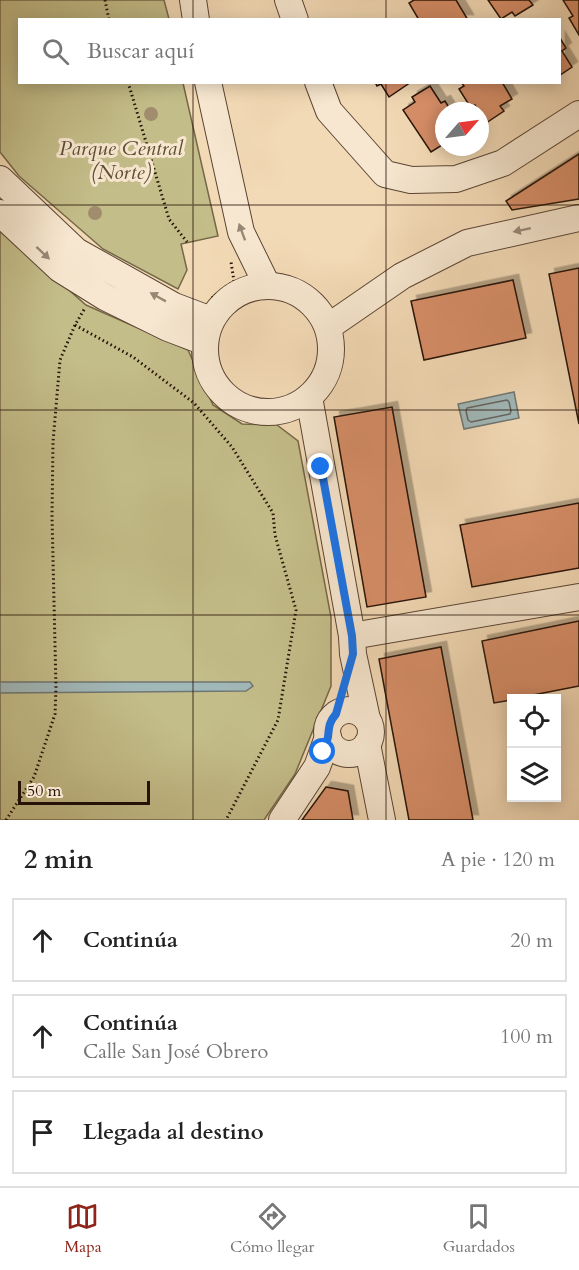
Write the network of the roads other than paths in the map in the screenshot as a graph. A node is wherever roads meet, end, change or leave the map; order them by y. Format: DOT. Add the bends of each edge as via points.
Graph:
graph roads {
  1 [pos="193,0"];
  2 [pos="288,0"];
  3 [pos="196,18"];
  4 [pos="294,18"];
  5 [pos="208,84"];
  6 [pos="319,84"];
  7 [pos="579,114"];
  8 [pos="0,179"];
  9 [pos="0,213"];
  10 [pos="579,218"];
  11 [pos="267,285"];
  12 [pos="209,320"];
  13 [pos="328,327"];
  14 [pos="309,397"];
  15 [pos="579,597"];
  16 [pos="352,645"];
  17 [pos="332,725"];
  18 [pos="367,732"];
  19 [pos="282,820"];
  20 [pos="382,820"];
  1 -- 3 [label="street"];
  2 -- 4 [label="street"];
  11 -- 5 [label="street, one-way" via="241,232"];
  6 -- 7 [label="street" via="329,111 385,174 411,180 456,179 503,162"];
  12 -- 8 [label="street, one-way" via="174,306 76,251"];
  9 -- 12 [label="street, one-way" via="60,269 105,297 168,328"];
  10 -- 13 [label="street, one-way" via="467,243 402,276"];
  11 -- 12 [label="street" via="237,292"];
  11 -- 13 [label="street" via="301,293 317,308"];
  12 -- 14 [label="street" via="204,349 209,371 233,402 254,411 277,412"];
  13 -- 14 [label="street" via="332,355 327,373"];
  14 -- 16 [label="street"];
  15 -- 16 [label="street"];
  16 -- 17 [label="street"];
  16 -- 18 [label="street"];
  17 -- 18 [label="street" via="344,710 353,710 361,713"];
  17 -- 18 [label="street" via="332,746 350,754 360,751"];
  17 -- 19 [label="street" via="317,767"];
  18 -- 20 [label="street"];
}
